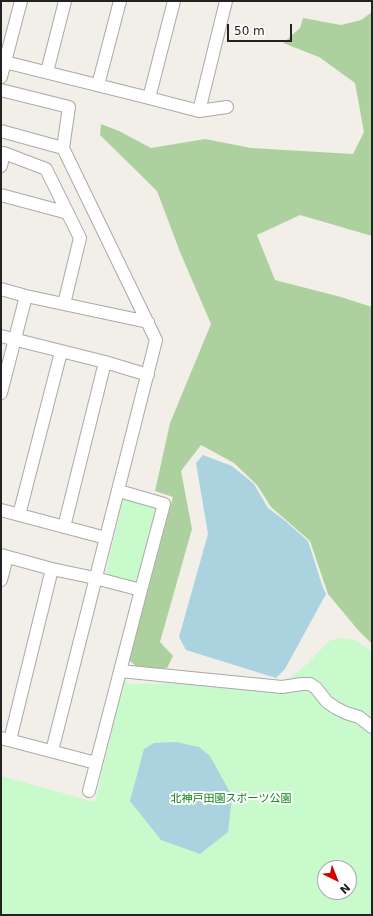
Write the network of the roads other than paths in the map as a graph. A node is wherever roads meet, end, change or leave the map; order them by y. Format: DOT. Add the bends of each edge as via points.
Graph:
graph roads {
  1 [pos="21,1"];
  2 [pos="66,1"];
  3 [pos="120,1"];
  4 [pos="174,1"];
  5 [pos="226,1"];
  6 [pos="3,62"];
  7 [pos="47,72"];
  8 [pos="1,77"];
  9 [pos="98,85"];
  10 [pos="1,90"];
  11 [pos="149,98"];
  12 [pos="227,108"];
  13 [pos="199,111"];
  14 [pos="1,131"];
  15 [pos="63,148"];
  16 [pos="1,166"];
  17 [pos="1,196"];
  18 [pos="68,213"];
  19 [pos="1,289"];
  20 [pos="26,296"];
  21 [pos="64,304"];
  22 [pos="148,322"];
  23 [pos="1,336"];
  24 [pos="14,340"];
  25 [pos="61,352"];
  26 [pos="105,362"];
  27 [pos="148,375"];
  28 [pos="1,393"];
  29 [pos="119,491"];
  30 [pos="1,510"];
  31 [pos="19,515"];
  32 [pos="64,527"];
  33 [pos="106,538"];
  34 [pos="4,556"];
  35 [pos="52,570"];
  36 [pos="96,578"];
  37 [pos="1,580"];
  38 [pos="141,590"];
  39 [pos="120,671"];
  40 [pos="372,727"];
  41 [pos="5,739"];
  42 [pos="52,751"];
  43 [pos="96,763"];
  44 [pos="89,791"];
  1 -- 6 [label="street"];
  2 -- 7 [label="street"];
  3 -- 9 [label="street"];
  4 -- 11 [label="street"];
  5 -- 13 [label="street"];
  6 -- 7 [label="street"];
  6 -- 8 [label="street"];
  7 -- 9 [label="street"];
  9 -- 11 [label="street"];
  10 -- 15 [label="street" via="69,107"];
  11 -- 13 [label="street"];
  12 -- 13 [label="street"];
  14 -- 15 [label="street"];
  15 -- 22 [label="street"];
  16 -- 18 [label="street" via="4,153 46,169"];
  17 -- 18 [label="street"];
  18 -- 21 [label="street" via="80,238"];
  19 -- 20 [label="street"];
  20 -- 21 [label="street"];
  20 -- 24 [label="street"];
  21 -- 22 [label="street"];
  22 -- 27 [label="street" via="156,340"];
  23 -- 24 [label="street"];
  24 -- 25 [label="street"];
  24 -- 28 [label="street"];
  25 -- 26 [label="street"];
  25 -- 31 [label="street"];
  26 -- 27 [label="street"];
  26 -- 32 [label="street"];
  27 -- 29 [label="street"];
  29 -- 33 [label="street"];
  29 -- 38 [label="street" via="164,504"];
  30 -- 31 [label="street"];
  31 -- 32 [label="street"];
  32 -- 33 [label="street"];
  33 -- 36 [label="street"];
  34 -- 35 [label="street"];
  34 -- 37 [label="street"];
  35 -- 36 [label="street"];
  35 -- 41 [label="street"];
  36 -- 38 [label="street"];
  36 -- 42 [label="street"];
  38 -- 39 [label="street"];
  39 -- 40 [label="street" via="282,687 310,684 336,708 359,717"];
  39 -- 43 [label="street"];
  41 -- 42 [label="street"];
  42 -- 43 [label="street"];
  43 -- 44 [label="street"];
}
